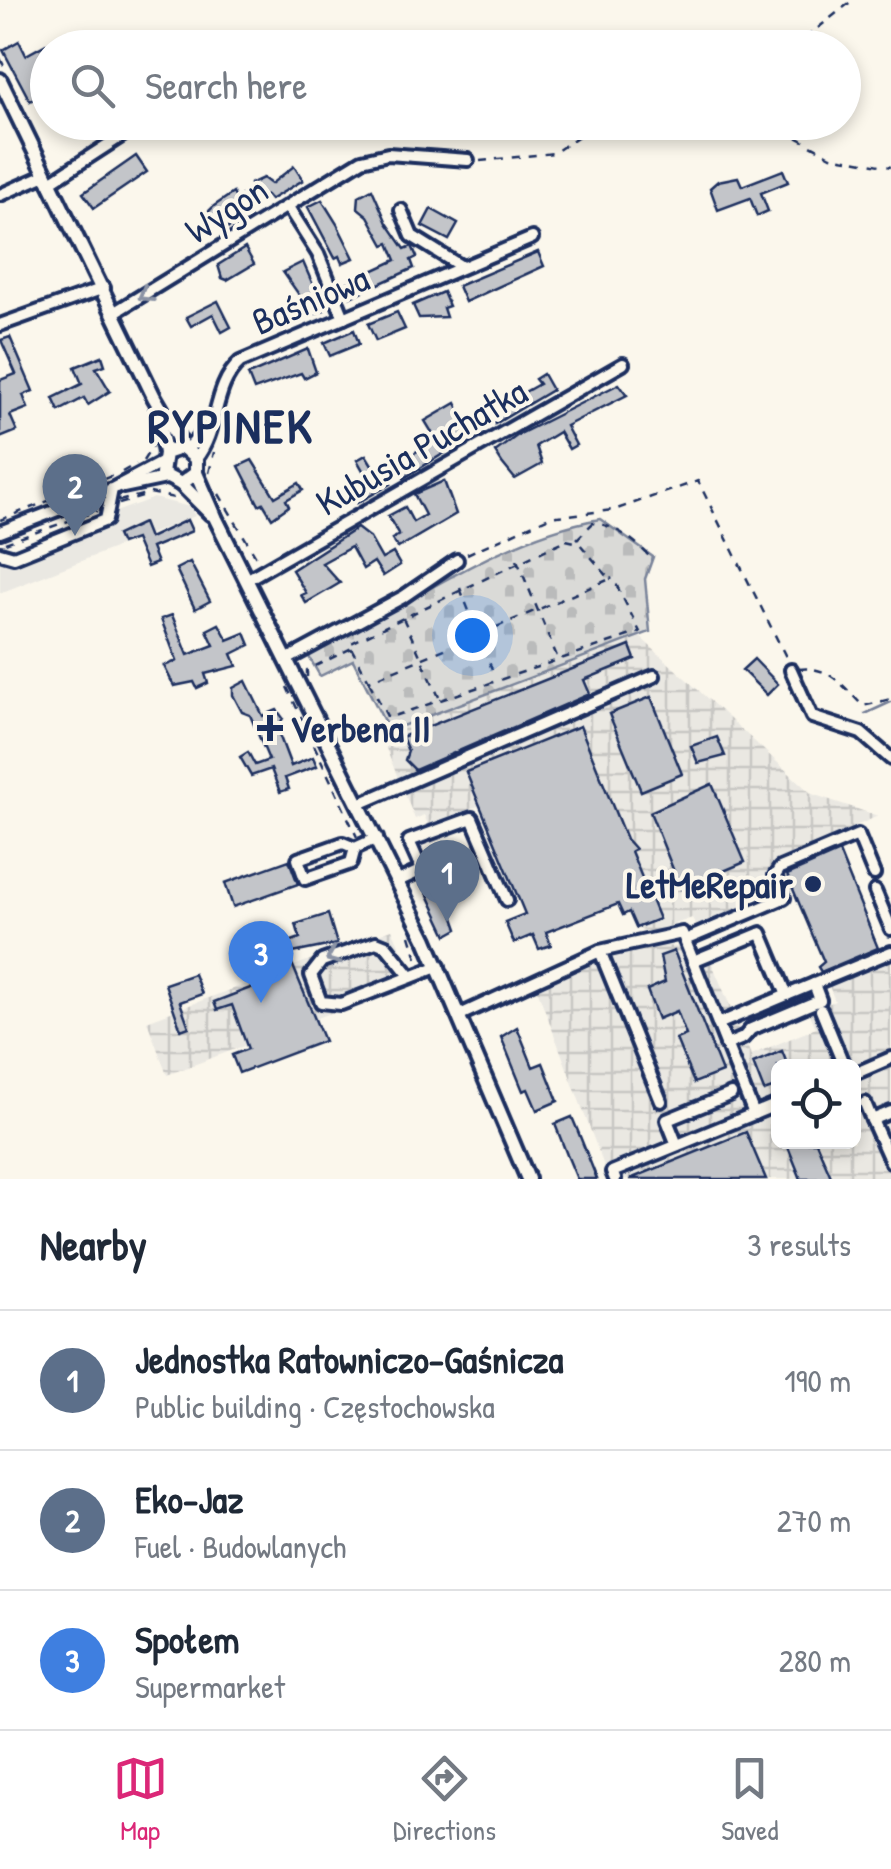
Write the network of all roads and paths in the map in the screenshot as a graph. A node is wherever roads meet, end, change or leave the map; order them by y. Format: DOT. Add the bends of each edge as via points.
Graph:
graph roads {
  1 [pos="853,0"];
  2 [pos="816,30"];
  3 [pos="0,58"];
  4 [pos="4,77"];
  5 [pos="30,139"];
  6 [pos="31,140"];
  7 [pos="113,140"];
  8 [pos="573,140"];
  9 [pos="802,140"];
  10 [pos="468,160"];
  11 [pos="891,166"];
  12 [pos="47,179"];
  13 [pos="0,195"];
  14 [pos="288,207"];
  15 [pos="401,210"];
  16 [pos="532,238"];
  17 [pos="462,268"];
  18 [pos="104,288"];
  19 [pos="115,312"];
  20 [pos="344,318"];
  21 [pos="0,325"];
  22 [pos="623,364"];
  23 [pos="154,397"];
  24 [pos="215,419"];
  25 [pos="207,445"];
  26 [pos="191,457"];
  27 [pos="163,458"];
  28 [pos="138,463"];
  29 [pos="166,478"];
  30 [pos="181,484"];
  31 [pos="112,489"];
  32 [pos="150,494"];
  33 [pos="108,508"];
  34 [pos="216,519"];
  35 [pos="0,520"];
  36 [pos="0,532"];
  37 [pos="576,540"];
  38 [pos="0,545"];
  39 [pos="0,553"];
  40 [pos="457,560"];
  41 [pos="518,560"];
  42 [pos="653,561"];
  43 [pos="264,570"];
  44 [pos="248,579"];
  45 [pos="610,579"];
  46 [pos="460,588"];
  47 [pos="538,609"];
  48 [pos="403,617"];
  49 [pos="478,634"];
  50 [pos="352,648"];
  51 [pos="422,658"];
  52 [pos="288,659"];
  53 [pos="559,660"];
  54 [pos="792,670"];
  55 [pos="654,676"];
  56 [pos="496,678"];
  57 [pos="298,681"];
  58 [pos="368,681"];
  59 [pos="439,698"];
  60 [pos="891,698"];
  61 [pos="891,759"];
  62 [pos="360,804"];
  63 [pos="377,838"];
  64 [pos="358,847"];
  65 [pos="874,874"];
  66 [pos="398,882"];
  67 [pos="876,891"];
  68 [pos="507,900"];
  69 [pos="406,924"];
  70 [pos="891,928"];
  71 [pos="684,940"];
  72 [pos="600,951"];
  73 [pos="891,952"];
  74 [pos="692,962"];
  75 [pos="439,966"];
  76 [pos="399,967"];
  77 [pos="416,975"];
  78 [pos="814,984"];
  79 [pos="386,987"];
  80 [pos="787,995"];
  81 [pos="821,1010"];
  82 [pos="460,1015"];
  83 [pos="718,1024"];
  84 [pos="726,1045"];
  85 [pos="891,1058"];
  86 [pos="841,1059"];
  87 [pos="861,1071"];
  88 [pos="731,1094"];
  89 [pos="661,1101"];
  90 [pos="865,1103"];
  91 [pos="771,1107"];
  92 [pos="891,1112"];
  93 [pos="754,1114"];
  94 [pos="872,1120"];
  95 [pos="677,1145"];
  96 [pos="891,1162"];
  97 [pos="528,1179"];
  98 [pos="615,1179"];
  1 -- 2 [label="path"];
  3 -- 4 [label="path"];
  4 -- 5 [label="main road"];
  6 -- 12 [label="main road"];
  7 -- 12 [label="street"];
  8 -- 10 [label="path" via="554,153"];
  9 -- 11 [label="path" via="832,156"];
  10 -- 14 [label="street, Wygon" via="371,156"];
  12 -- 13 [label="street"];
  12 -- 18 [label="main road"];
  14 -- 19 [label="street, Wygon, one-way"];
  14 -- 20 [label="street" via="318,254"];
  15 -- 17 [label="street" via="412,236"];
  16 -- 17 [label="street, Baśniowa"];
  17 -- 20 [label="street, Baśniowa"];
  18 -- 19 [label="main road"];
  18 -- 21 [label="street"];
  19 -- 23 [label="main road"];
  20 -- 24 [label="street, Baśniowa" via="240,362 224,386"];
  22 -- 43 [label="street, Kubusia Puchatka"];
  23 -- 26 [label="main road"];
  23 -- 27 [label="main road"];
  24 -- 25 [label="street, Baśniowa"];
  24 -- 26 [label="street, Baśniowa"];
  25 -- 26 [label="street, Baśniowa"];
  25 -- 43 [label="path" via="214,452 212,482"];
  26 -- 27 [label="main road"];
  26 -- 30 [label="main road"];
  26 -- 34 [label="main road"];
  27 -- 29 [label="main road"];
  27 -- 31 [label="street"];
  28 -- 35 [label="path"];
  29 -- 30 [label="main road"];
  29 -- 31 [label="street"];
  30 -- 34 [label="main road"];
  31 -- 33 [label="street"];
  31 -- 36 [label="street"];
  32 -- 33 [label="path"];
  33 -- 38 [label="path"];
  33 -- 39 [label="street" via="106,520 14,556"];
  34 -- 44 [label="main road"];
  37 -- 41 [label="path"];
  37 -- 42 [label="path" via="592,523 602,524"];
  37 -- 45 [label="path"];
  40 -- 52 [label="street" via="403,598"];
  40 -- 54 [label="path" via="549,517 614,510 698,481"];
  41 -- 46 [label="path"];
  41 -- 47 [label="path"];
  43 -- 44 [label="street, Kubusia Puchatka"];
  44 -- 52 [label="main road"];
  45 -- 47 [label="path"];
  45 -- 53 [label="path" via="640,632"];
  46 -- 48 [label="path"];
  46 -- 49 [label="path"];
  47 -- 49 [label="path"];
  47 -- 53 [label="path"];
  48 -- 50 [label="path"];
  48 -- 51 [label="path"];
  49 -- 51 [label="path"];
  49 -- 56 [label="path"];
  50 -- 57 [label="path"];
  50 -- 58 [label="path"];
  51 -- 58 [label="path"];
  51 -- 59 [label="path"];
  52 -- 57 [label="main road"];
  53 -- 56 [label="path"];
  54 -- 60 [label="path" via="824,672 863,706"];
  54 -- 61 [label="street" via="812,717 861,733"];
  55 -- 62 [label="street"];
  56 -- 59 [label="path"];
  57 -- 62 [label="main road"];
  57 -- 64 [label="path" via="285,688 287,695"];
  58 -- 59 [label="path" via="388,718"];
  62 -- 63 [label="main road"];
  63 -- 64 [label="street"];
  63 -- 66 [label="main road"];
  64 -- 64 [label="street" via="352,863 305,879 298,858 344,843"];
  65 -- 71 [label="street" via="858,835 780,868 775,876 784,898"];
  66 -- 68 [label="street" via="422,870 410,841 472,818"];
  66 -- 75 [label="main road"];
  67 -- 70 [label="street"];
  69 -- 77 [label="path"];
  71 -- 72 [label="street" via="682,933"];
  71 -- 74 [label="street"];
  72 -- 82 [label="street"];
  72 -- 89 [label="street"];
  73 -- 78 [label="street"];
  74 -- 80 [label="street" via="761,932"];
  74 -- 83 [label="street"];
  75 -- 77 [label="street"];
  75 -- 82 [label="main road"];
  76 -- 77 [label="street"];
  76 -- 79 [label="street"];
  76 -- 79 [label="street, one-way" via="376,942 322,961 311,975 329,1006"];
  77 -- 79 [label="street"];
  78 -- 80 [label="street"];
  78 -- 84 [label="street" via="820,1000"];
  80 -- 83 [label="street"];
  81 -- 86 [label="street"];
  82 -- 97 [label="main road"];
  83 -- 84 [label="street"];
  84 -- 93 [label="street"];
  85 -- 87 [label="street"];
  88 -- 95 [label="street" via="667,1120"];
  90 -- 94 [label="street"];
  91 -- 93 [label="street"];
  92 -- 94 [label="street"];
  93 -- 95 [label="street"];
  94 -- 96 [label="street"];
  95 -- 98 [label="street" via="612,1172"];
}
